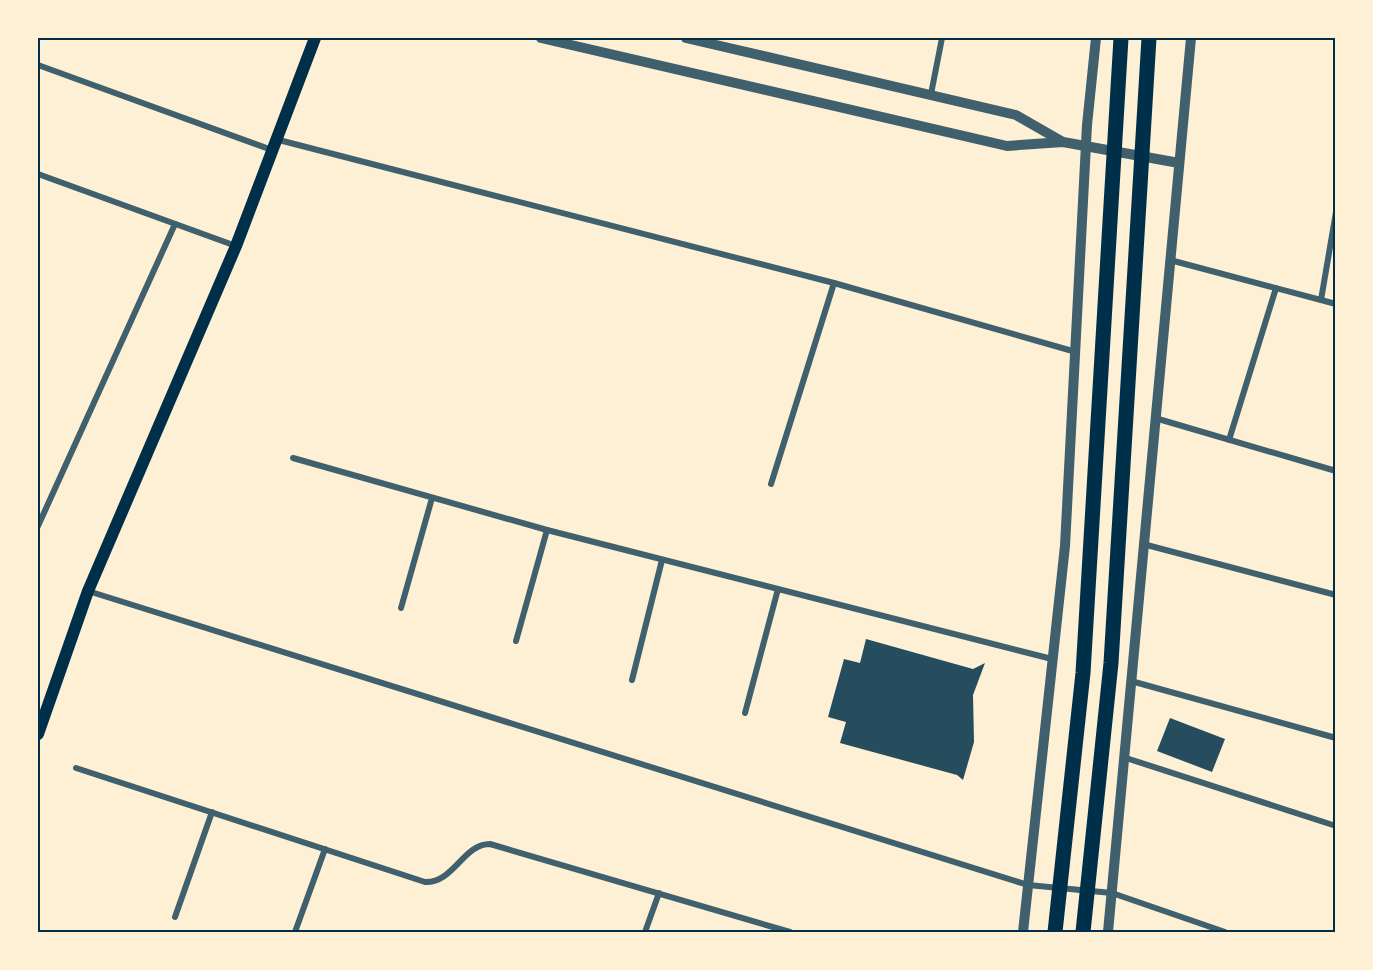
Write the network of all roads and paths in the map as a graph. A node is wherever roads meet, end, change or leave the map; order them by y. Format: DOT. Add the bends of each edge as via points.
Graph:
graph roads {
  1 [pos="315,38"];
  2 [pos="541,38"];
  3 [pos="686,38"];
  4 [pos="942,38"];
  5 [pos="1096,38"];
  6 [pos="1120,38"];
  7 [pos="1149,38"];
  8 [pos="1191,38"];
  9 [pos="38,65"];
  10 [pos="931,94"];
  11 [pos="1063,142"];
  12 [pos="273,144"];
  13 [pos="1086,147"];
  14 [pos="1179,163"];
  15 [pos="38,174"];
  16 [pos="1335,212"];
  17 [pos="175,224"];
  18 [pos="236,246"];
  19 [pos="1170,260"];
  20 [pos="834,282"];
  21 [pos="1276,288"];
  22 [pos="1321,300"];
  23 [pos="1335,304"];
  24 [pos="1077,352"];
  25 [pos="1155,418"];
  26 [pos="1229,440"];
  27 [pos="293,458"];
  28 [pos="1335,471"];
  29 [pos="771,484"];
  30 [pos="432,498"];
  31 [pos="40,514"];
  32 [pos="38,526"];
  33 [pos="547,530"];
  34 [pos="1143,544"];
  35 [pos="663,560"];
  36 [pos="778,589"];
  37 [pos="88,591"];
  38 [pos="1335,595"];
  39 [pos="401,608"];
  40 [pos="516,641"];
  41 [pos="1052,659"];
  42 [pos="632,680"];
  43 [pos="1130,680"];
  44 [pos="745,713"];
  45 [pos="38,734"];
  46 [pos="1335,738"];
  47 [pos="1123,757"];
  48 [pos="76,768"];
  49 [pos="212,812"];
  50 [pos="1335,826"];
  51 [pos="325,849"];
  52 [pos="1028,885"];
  53 [pos="659,893"];
  54 [pos="1112,893"];
  55 [pos="175,917"];
  56 [pos="775,930"];
  57 [pos="295,933"];
  58 [pos="645,933"];
  59 [pos="790,933"];
  60 [pos="1023,933"];
  61 [pos="1055,933"];
  62 [pos="1083,933"];
  63 [pos="1108,933"];
  64 [pos="1225,933"];
  1 -- 12 [label="main road"];
  2 -- 11 [label="street" via="1007,146"];
  3 -- 10 [label="street"];
  4 -- 10 [label="street"];
  5 -- 13 [label="street"];
  6 -- 61 [label="main road" via="1083,673"];
  7 -- 62 [label="main road" via="1112,663"];
  8 -- 14 [label="street"];
  9 -- 12 [label="street"];
  10 -- 11 [label="street" via="1016,115"];
  11 -- 13 [label="street"];
  12 -- 18 [label="main road"];
  12 -- 20 [label="street"];
  13 -- 14 [label="street"];
  13 -- 24 [label="street"];
  14 -- 19 [label="street"];
  15 -- 17 [label="street"];
  16 -- 22 [label="street"];
  17 -- 18 [label="street"];
  17 -- 31 [label="street"];
  18 -- 37 [label="main road"];
  19 -- 21 [label="street"];
  19 -- 25 [label="street"];
  20 -- 24 [label="street"];
  20 -- 29 [label="street"];
  21 -- 22 [label="street"];
  21 -- 26 [label="street"];
  22 -- 23 [label="street"];
  24 -- 41 [label="street" via="1065,546"];
  25 -- 26 [label="street"];
  25 -- 34 [label="street"];
  26 -- 28 [label="street"];
  27 -- 30 [label="street"];
  30 -- 33 [label="street"];
  30 -- 39 [label="street"];
  31 -- 32 [label="street"];
  33 -- 35 [label="street"];
  33 -- 40 [label="street"];
  34 -- 38 [label="street"];
  34 -- 43 [label="street"];
  35 -- 36 [label="street"];
  35 -- 42 [label="street"];
  36 -- 41 [label="street"];
  36 -- 44 [label="street"];
  37 -- 45 [label="main road"];
  37 -- 52 [label="street"];
  41 -- 52 [label="street"];
  43 -- 46 [label="street"];
  43 -- 47 [label="street"];
  47 -- 50 [label="street"];
  47 -- 54 [label="street"];
  48 -- 49 [label="street"];
  49 -- 51 [label="street"];
  49 -- 55 [label="street"];
  51 -- 53 [label="street" via="434,882 477,847 490,844"];
  51 -- 57 [label="street"];
  52 -- 54 [label="street"];
  52 -- 60 [label="street"];
  53 -- 56 [label="street"];
  53 -- 58 [label="street"];
  54 -- 63 [label="street"];
  54 -- 64 [label="street"];
  56 -- 59 [label="street"];
}
